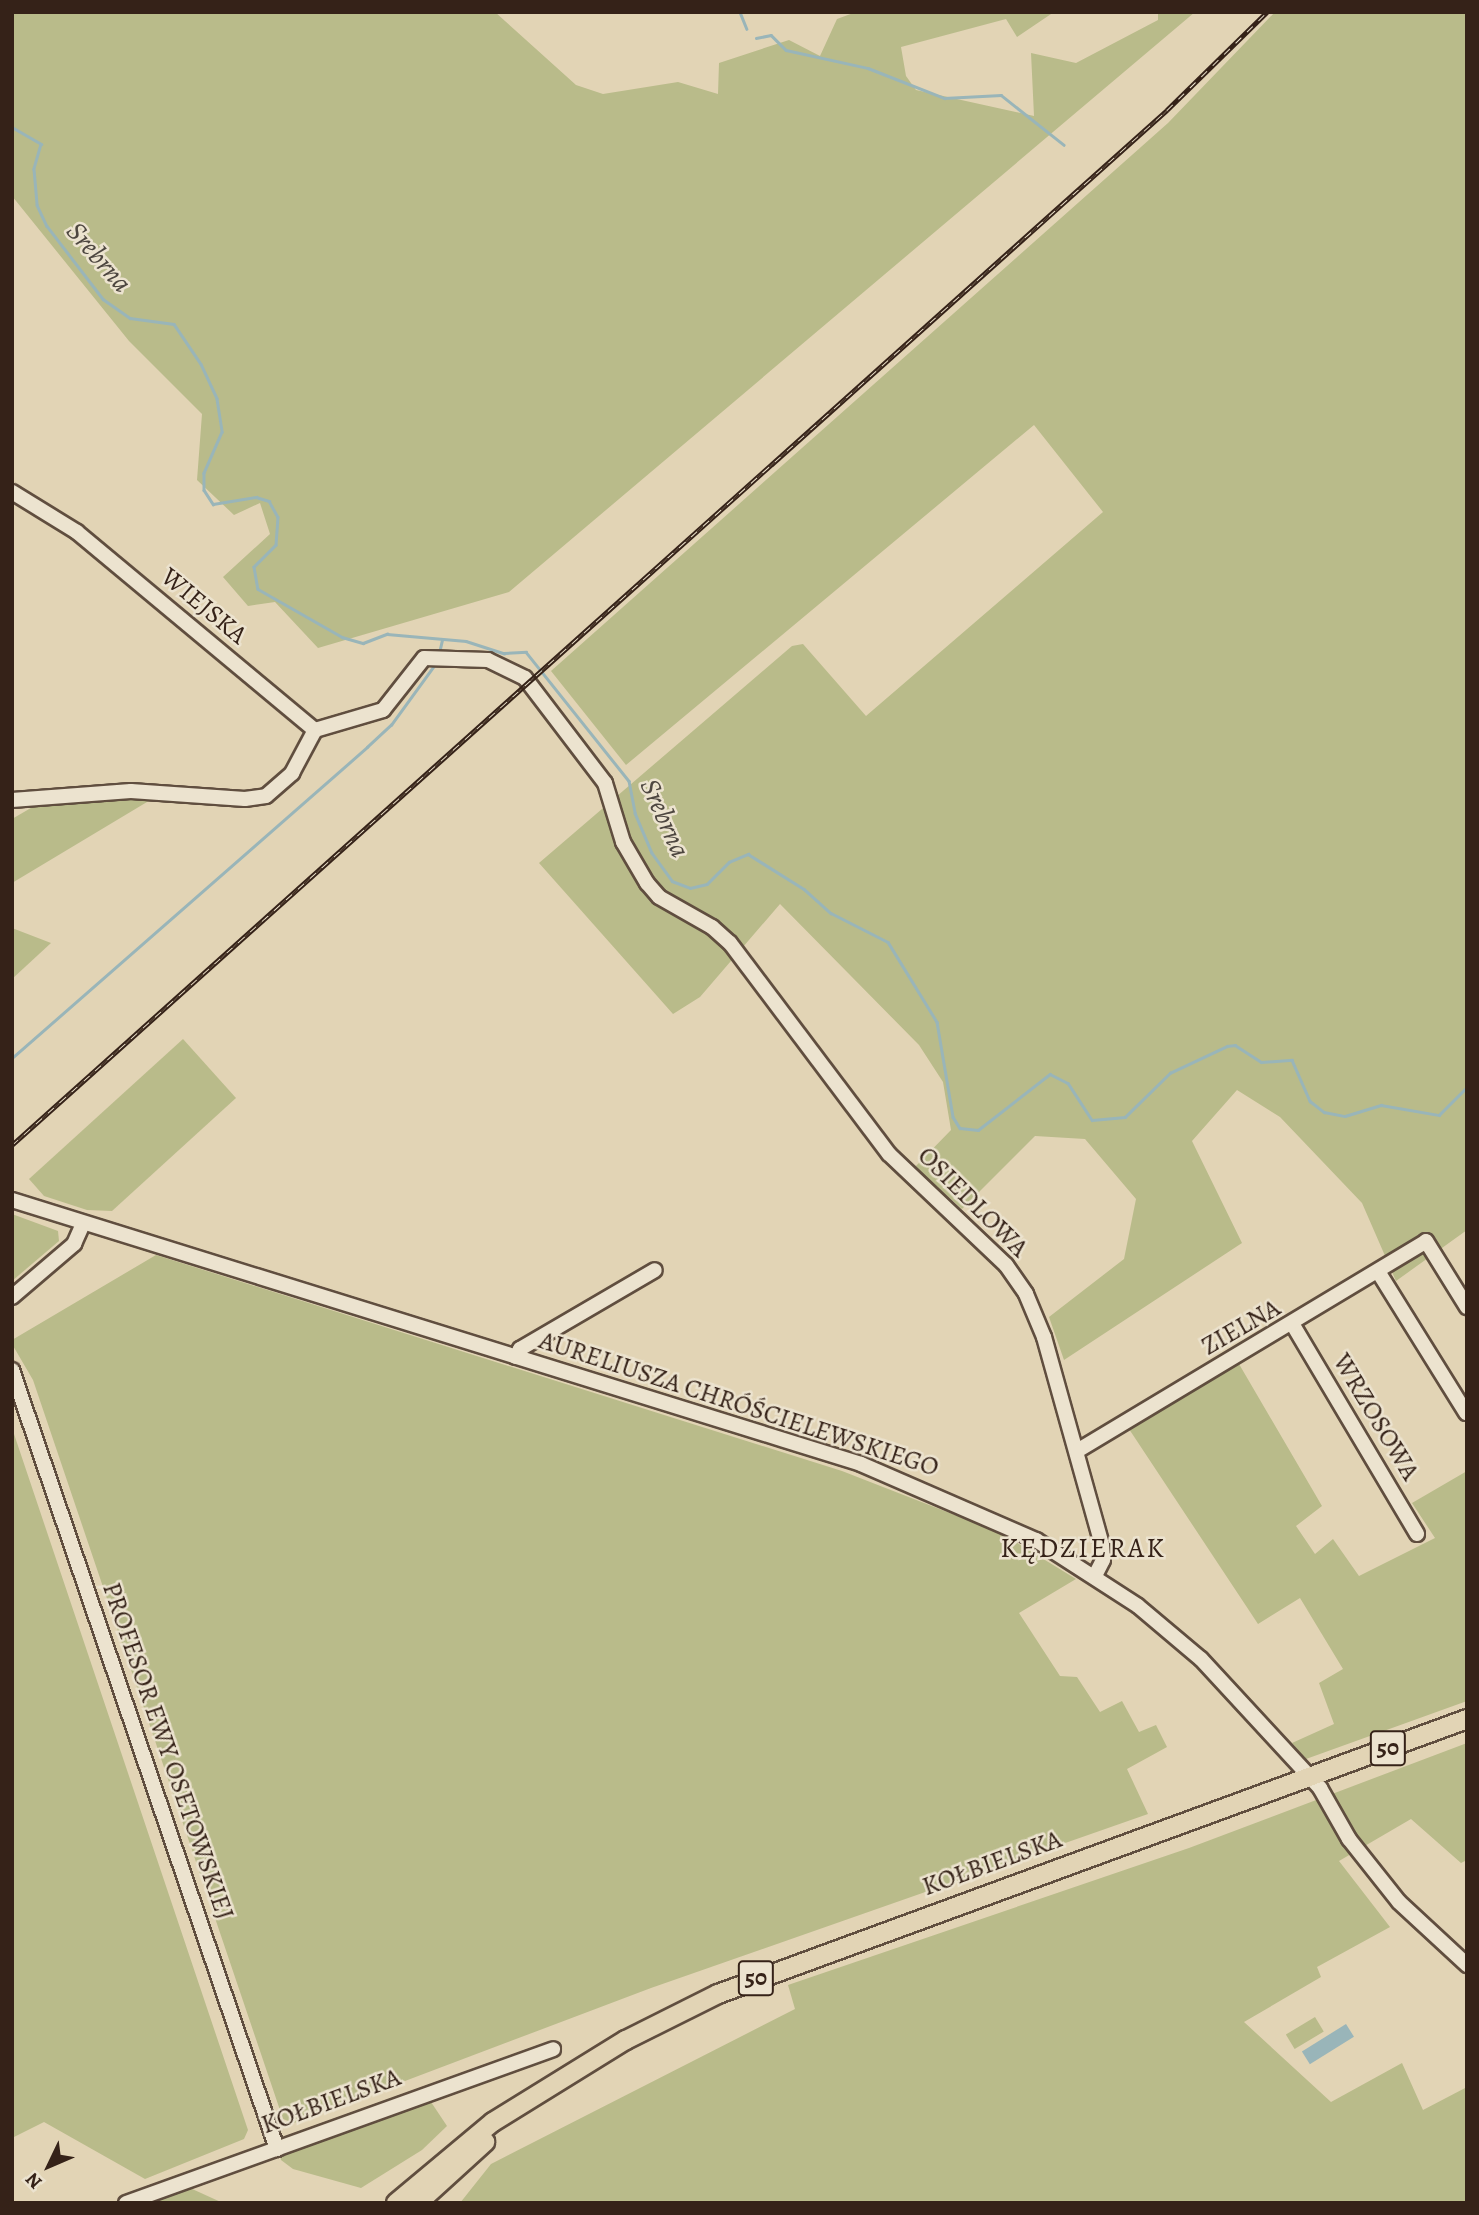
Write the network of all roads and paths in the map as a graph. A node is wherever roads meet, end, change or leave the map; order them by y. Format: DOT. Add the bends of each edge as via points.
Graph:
graph roads {
  1 [pos="12,492"];
  2 [pos="315,730"];
  3 [pos="12,800"];
  4 [pos="12,1200"];
  5 [pos="83,1224"];
  6 [pos="655,1270"];
  7 [pos="1378,1273"];
  8 [pos="12,1297"];
  9 [pos="1467,1307"];
  10 [pos="1293,1325"];
  11 [pos="516,1357"];
  12 [pos="12,1370"];
  13 [pos="1466,1413"];
  14 [pos="1077,1451"];
  15 [pos="1417,1534"];
  16 [pos="1095,1576"];
  17 [pos="1467,1719"];
  18 [pos="1310,1776"];
  19 [pos="1467,1965"];
  20 [pos="553,2049"];
  21 [pos="549,2088"];
  22 [pos="277,2149"];
  23 [pos="126,2203"];
  24 [pos="396,2203"];
  25 [pos="418,2203"];
  1 -- 2 [label="street, WIEJSKA" via="77,532"];
  2 -- 3 [label="street" via="292,773 266,796 245,799 131,791"];
  2 -- 14 [label="street, OSIEDLOWA" via="371,717 393,700 424,658 488,660 520,674 605,783 623,842 659,897 712,927 730,943 889,1154 1006,1265 1026,1294 1044,1337"];
  4 -- 5 [label="street, AURELIUSZA CHRÓŚCIELEWSKIEGO"];
  5 -- 8 [label="street" via="74,1244"];
  5 -- 11 [label="street, AURELIUSZA CHRÓŚCIELEWSKIEGO"];
  6 -- 11 [label="street, AURELIUSZA CHRÓŚCIELEWSKIEGO" via="520,1349"];
  7 -- 9 [label="street, ZIELNA" via="1426,1241"];
  7 -- 10 [label="street, ZIELNA"];
  7 -- 13 [label="street"];
  10 -- 14 [label="street, ZIELNA"];
  10 -- 15 [label="street, WRZOSOWA"];
  11 -- 16 [label="street, AURELIUSZA CHRÓŚCIELEWSKIEGO" via="862,1464 978,1511"];
  12 -- 22 [label="street, PROFESOR EWY OSETOWSKIEJ"];
  14 -- 16 [label="street, OSIEDLOWA" via="1103,1549"];
  16 -- 18 [label="street, AURELIUSZA CHRÓŚCIELEWSKIEGO" via="1185,1644"];
  17 -- 18 [label="main road, KOŁBIELSKA / 50"];
  18 -- 19 [label="street, AURELIUSZA CHRÓŚCIELEWSKIEGO" via="1383,1883"];
  18 -- 21 [label="main road, KOŁBIELSKA / 50" via="739,1985 647,2028"];
  20 -- 22 [label="street, KOŁBIELSKA"];
  21 -- 24 [label="main road, 50" via="493,2122"];
  21 -- 25 [label="main road, 50"];
  22 -- 23 [label="street, KOŁBIELSKA"];
}
